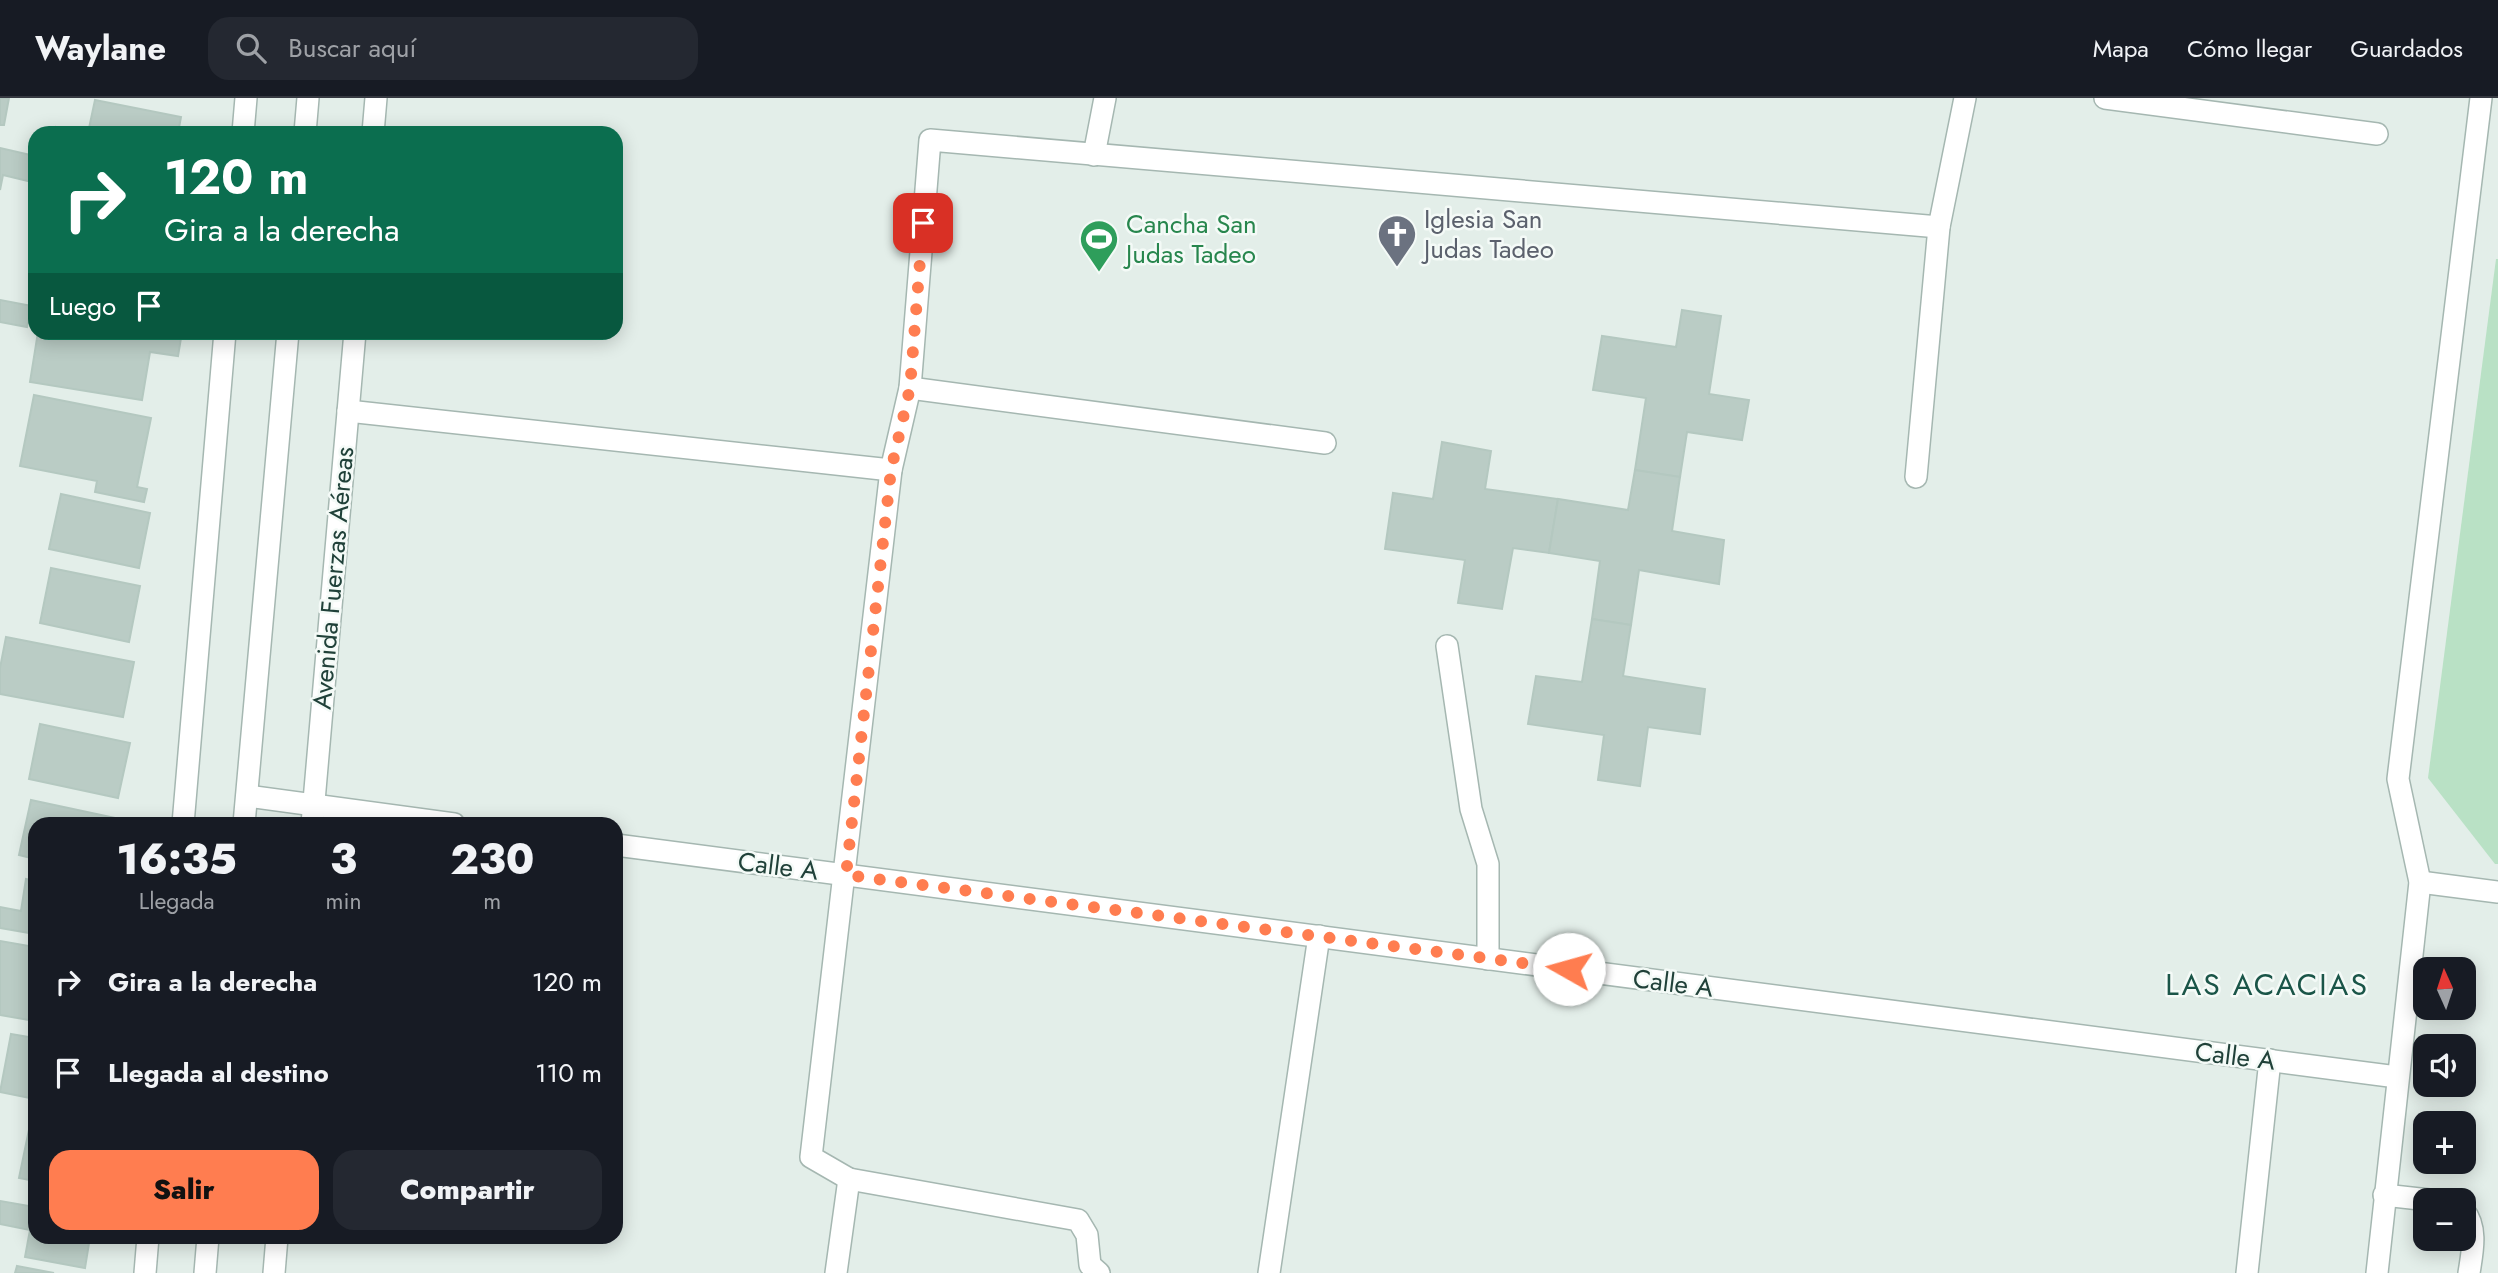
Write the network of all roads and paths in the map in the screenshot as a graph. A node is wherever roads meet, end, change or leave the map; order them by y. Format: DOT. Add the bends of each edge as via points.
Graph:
graph roads {
  1 [pos="246,98"];
  2 [pos="308,98"];
  3 [pos="376,98"];
  4 [pos="1105,98"];
  5 [pos="1965,98"];
  6 [pos="2105,98"];
  7 [pos="2481,98"];
  8 [pos="244,126"];
  9 [pos="306,126"];
  10 [pos="374,126"];
  11 [pos="2377,134"];
  12 [pos="1094,155"];
  13 [pos="1939,227"];
  14 [pos="224,340"];
  15 [pos="287,340"];
  16 [pos="354,340"];
  17 [pos="910,388"];
  18 [pos="348,411"];
  19 [pos="1325,443"];
  20 [pos="891,470"];
  21 [pos="1916,477"];
  22 [pos="1447,646"];
  23 [pos="247,796"];
  24 [pos="312,815"];
  25 [pos="184,817"];
  26 [pos="245,817"];
  27 [pos="344,817"];
  28 [pos="623,846"];
  29 [pos="846,875"];
  30 [pos="2420,882"];
  31 [pos="2498,892"];
  32 [pos="1319,936"];
  33 [pos="1488,959"];
  34 [pos="2270,1060"];
  35 [pos="2397,1077"];
  36 [pos="849,1179"];
  37 [pos="2384,1195"];
  38 [pos="2413,1198"];
  39 [pos="147,1244"];
  40 [pos="207,1244"];
  41 [pos="276,1244"];
  42 [pos="2471,1251"];
  43 [pos="145,1273"];
  44 [pos="205,1273"];
  45 [pos="274,1273"];
  46 [pos="836,1273"];
  47 [pos="1099,1273"];
  48 [pos="1269,1273"];
  49 [pos="2247,1273"];
  50 [pos="2376,1273"];
  51 [pos="2469,1273"];
  1 -- 8 [label="street"];
  2 -- 9 [label="street"];
  3 -- 10 [label="street"];
  4 -- 12 [label="street"];
  5 -- 13 [label="street"];
  6 -- 11 [label="street"];
  7 -- 30 [label="street" via="2398,779"];
  12 -- 13 [label="street"];
  12 -- 17 [label="street" via="930,141"];
  13 -- 21 [label="street"];
  14 -- 25 [label="street"];
  15 -- 23 [label="street"];
  16 -- 18 [label="street, Avenida Fuerzas Aéreas"];
  17 -- 19 [label="street"];
  17 -- 20 [label="street"];
  18 -- 20 [label="street"];
  18 -- 24 [label="street, Avenida Fuerzas Aéreas"];
  20 -- 29 [label="street"];
  22 -- 33 [label="street" via="1471,810 1488,864"];
  23 -- 24 [label="street"];
  23 -- 26 [label="street"];
  24 -- 27 [label="street"];
  28 -- 29 [label="street, Calle A"];
  29 -- 32 [label="street, Calle A"];
  29 -- 36 [label="street" via="811,1157"];
  30 -- 31 [label="street"];
  30 -- 35 [label="street"];
  32 -- 33 [label="street, Calle A"];
  32 -- 48 [label="street"];
  33 -- 34 [label="street, Calle A"];
  34 -- 35 [label="street, Calle A"];
  34 -- 49 [label="street"];
  35 -- 37 [label="street"];
  36 -- 46 [label="street"];
  36 -- 47 [label="street" via="1077,1220 1087,1235 1090,1265"];
  37 -- 38 [label="street"];
  37 -- 50 [label="street"];
  39 -- 43 [label="street"];
  40 -- 44 [label="street"];
  41 -- 45 [label="street"];
  42 -- 51 [label="street"];
}
